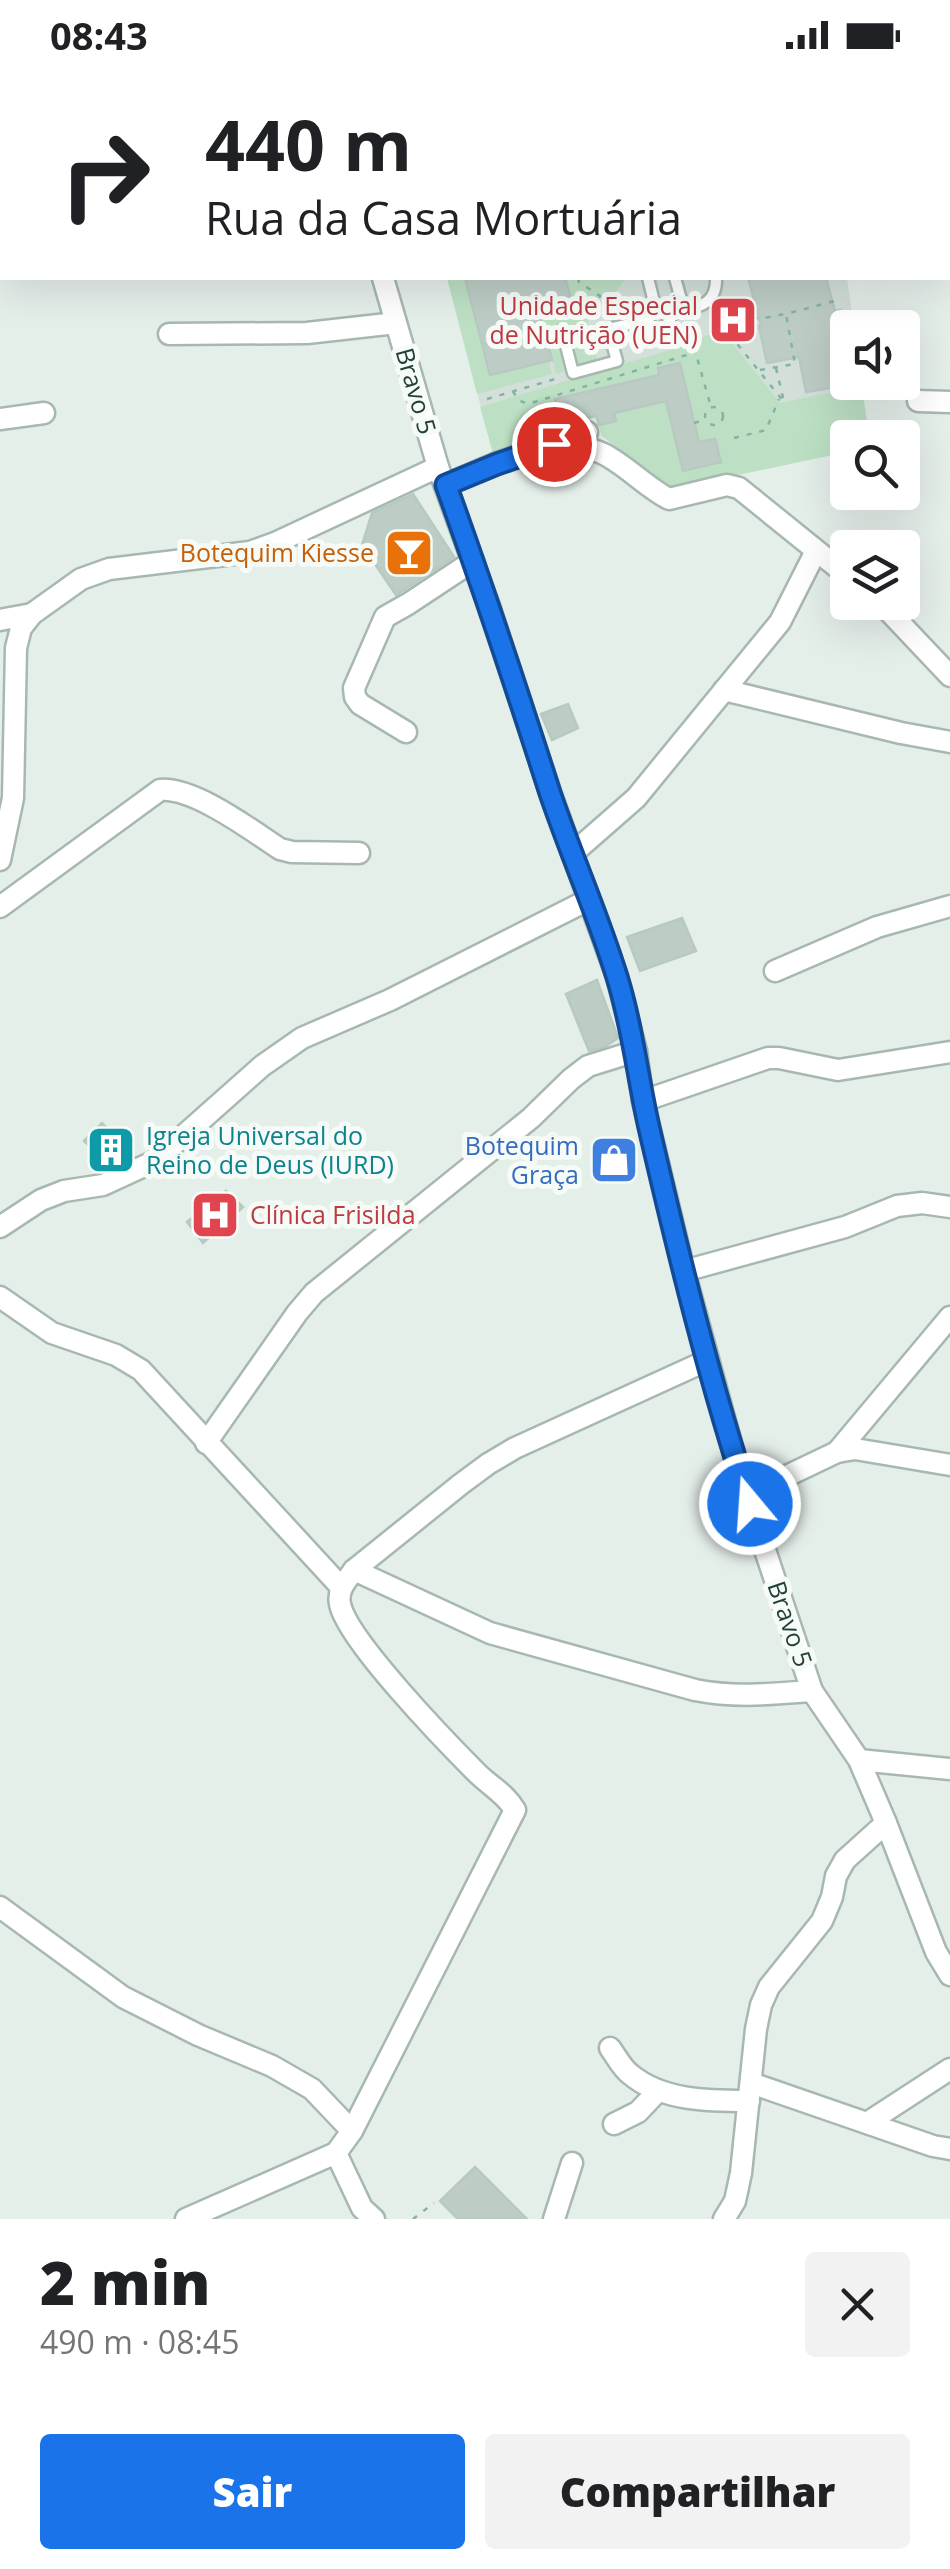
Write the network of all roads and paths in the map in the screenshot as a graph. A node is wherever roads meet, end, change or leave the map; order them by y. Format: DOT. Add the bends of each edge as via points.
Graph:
graph roads {
  1 [pos="384,280"];
  2 [pos="578,280"];
  3 [pos="648,280"];
  4 [pos="676,280"];
  5 [pos="716,280"];
  6 [pos="835,301"];
  7 [pos="706,304"];
  8 [pos="655,306"];
  9 [pos="684,310"];
  10 [pos="786,312"];
  11 [pos="670,314"];
  12 [pos="647,320"];
  13 [pos="396,323"];
  14 [pos="608,329"];
  15 [pos="562,330"];
  16 [pos="168,334"];
  17 [pos="696,352"];
  18 [pos="776,368"];
  19 [pos="758,370"];
  20 [pos="574,374"];
  21 [pos="513,391"];
  22 [pos="780,397"];
  23 [pos="487,399"];
  24 [pos="918,400"];
  25 [pos="950,402"];
  26 [pos="711,407"];
  27 [pos="44,413"];
  28 [pos="0,420"];
  29 [pos="705,420"];
  30 [pos="694,423"];
  31 [pos="587,432"];
  32 [pos="734,438"];
  33 [pos="554,444"];
  34 [pos="442,476"];
  35 [pos="816,550"];
  36 [pos="473,561"];
  37 [pos="830,561"];
  38 [pos="32,614"];
  39 [pos="0,620"];
  40 [pos="897,620"];
  41 [pos="950,676"];
  42 [pos="724,690"];
  43 [pos="406,732"];
  44 [pos="950,742"];
  45 [pos="359,853"];
  46 [pos="572,854"];
  47 [pos="0,860"];
  48 [pos="588,900"];
  49 [pos="950,906"];
  50 [pos="0,907"];
  51 [pos="775,971"];
  52 [pos="636,1051"];
  53 [pos="950,1052"];
  54 [pos="643,1101"];
  55 [pos="950,1207"];
  56 [pos="0,1227"];
  57 [pos="684,1271"];
  58 [pos="0,1297"];
  59 [pos="950,1317"];
  60 [pos="708,1360"];
  61 [pos="206,1442"];
  62 [pos="838,1452"];
  63 [pos="950,1465"];
  64 [pos="747,1495"];
  65 [pos="348,1579"];
  66 [pos="812,1690"];
  67 [pos="859,1760"];
  68 [pos="950,1769"];
  69 [pos="886,1823"];
  70 [pos="0,1907"];
  71 [pos="950,1975"];
  72 [pos="610,2048"];
  73 [pos="950,2070"];
  74 [pos="658,2091"];
  75 [pos="750,2092"];
  76 [pos="868,2122"];
  77 [pos="614,2124"];
  78 [pos="352,2131"];
  79 [pos="950,2150"];
  80 [pos="336,2153"];
  81 [pos="572,2163"];
  82 [pos="434,2203"];
  83 [pos="186,2219"];
  84 [pos="374,2219"];
  85 [pos="413,2219"];
  86 [pos="554,2219"];
  87 [pos="724,2219"];
  1 -- 13 [label="street, Bravo 5"];
  2 -- 14 [label="path" via="600,296"];
  3 -- 8 [label="lane"];
  4 -- 9 [label="lane"];
  5 -- 7 [label="lane"];
  6 -- 10 [label="path"];
  7 -- 9 [label="lane"];
  7 -- 10 [label="path" via="727,318"];
  7 -- 19 [label="path"];
  8 -- 11 [label="lane"];
  8 -- 12 [label="lane"];
  9 -- 11 [label="lane"];
  9 -- 17 [label="path"];
  10 -- 18 [label="path" via="795,364"];
  11 -- 12 [label="lane" via="660,329"];
  12 -- 14 [label="lane"];
  13 -- 16 [label="street" via="307,333"];
  13 -- 34 [label="street, Bravo 5"];
  14 -- 20 [label="lane" via="617,361"];
  15 -- 20 [label="lane"];
  17 -- 21 [label="path" via="528,404"];
  17 -- 26 [label="path"];
  18 -- 19 [label="path"];
  18 -- 22 [label="path" via="784,402"];
  19 -- 22 [label="path"];
  20 -- 21 [label="path"];
  21 -- 23 [label="path"];
  22 -- 32 [label="path" via="766,430"];
  24 -- 25 [label="street"];
  26 -- 29 [label="path"];
  26 -- 29 [label="path" via="722,411 722,420 716,426"];
  27 -- 28 [label="street"];
  29 -- 30 [label="path"];
  31 -- 33 [label="street"];
  33 -- 34 [label="street"];
  33 -- 35 [label="street" via="607,456 670,499 739,488"];
  34 -- 36 [label="street, Bravo 5"];
  34 -- 38 [label="street" via="250,552 109,569"];
  35 -- 37 [label="street"];
  35 -- 42 [label="street" via="780,622"];
  36 -- 43 [label="street" via="385,617 354,688 360,704"];
  36 -- 46 [label="street, Bravo 5"];
  38 -- 39 [label="street"];
  38 -- 47 [label="street" via="16,648 12,798"];
  40 -- 41 [label="street"];
  42 -- 44 [label="street"];
  42 -- 46 [label="street" via="636,798"];
  45 -- 50 [label="street" via="280,850 190,794 160,790"];
  46 -- 48 [label="street, Bravo 5"];
  48 -- 52 [label="street, Bravo 5"];
  48 -- 56 [label="street" via="302,1038 155,1161 41,1200"];
  49 -- 51 [label="street" via="876,927"];
  52 -- 54 [label="street, Bravo 5"];
  52 -- 61 [label="street" via="588,1066 314,1293"];
  53 -- 54 [label="street" via="838,1070 768,1058"];
  54 -- 57 [label="street, Bravo 5"];
  55 -- 57 [label="street" via="897,1206"];
  57 -- 60 [label="street, Bravo 5"];
  58 -- 61 [label="street" via="52,1333 129,1361"];
  59 -- 62 [label="street"];
  60 -- 64 [label="street, Bravo 5"];
  60 -- 65 [label="street" via="501,1456"];
  61 -- 65 [label="street"];
  62 -- 63 [label="street" via="872,1450"];
  62 -- 64 [label="street"];
  64 -- 66 [label="street, Bravo 5"];
  65 -- 66 [label="street" via="490,1633 696,1690 755,1696"];
  65 -- 78 [label="street" via="340,1604 352,1629 450,1746 515,1810"];
  66 -- 67 [label="street, Bravo 5"];
  67 -- 68 [label="street"];
  67 -- 69 [label="street, Bravo 5"];
  69 -- 71 [label="street, Bravo 5"];
  69 -- 75 [label="street" via="845,1860 822,1921 770,1987 756,2029"];
  70 -- 78 [label="street" via="123,1997 312,2089"];
  72 -- 74 [label="street" via="628,2074"];
  73 -- 76 [label="street"];
  74 -- 75 [label="street" via="692,2099"];
  74 -- 77 [label="street"];
  75 -- 76 [label="street"];
  75 -- 87 [label="street" via="741,2173"];
  76 -- 79 [label="street"];
  78 -- 80 [label="street"];
  80 -- 83 [label="street"];
  80 -- 84 [label="street"];
  81 -- 86 [label="street"];
  82 -- 85 [label="path"];
}
